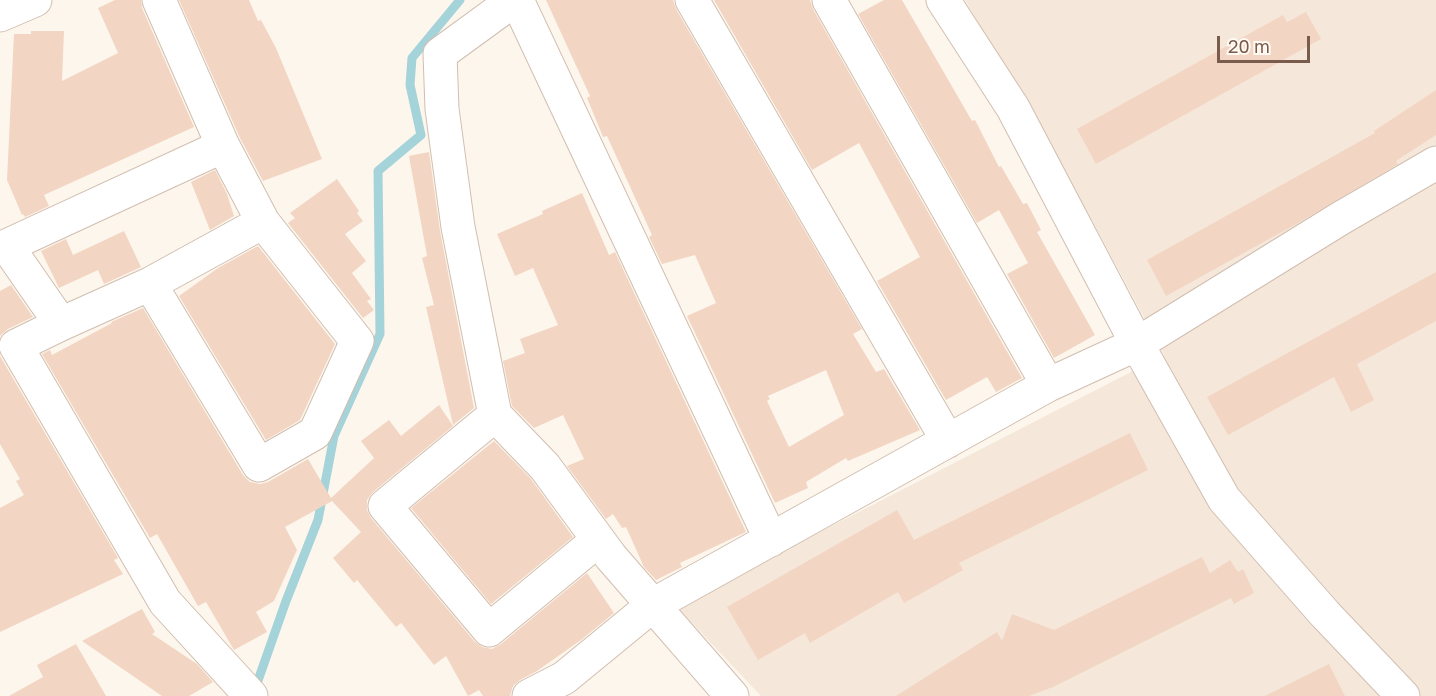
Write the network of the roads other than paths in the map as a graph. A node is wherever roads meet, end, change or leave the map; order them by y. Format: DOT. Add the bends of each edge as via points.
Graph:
graph roads {
  1 [pos="35,0"];
  2 [pos="159,0"];
  3 [pos="515,0"];
  4 [pos="692,0"];
  5 [pos="829,0"];
  6 [pos="944,0"];
  7 [pos="0,15"];
  8 [pos="223,146"];
  9 [pos="1436,163"];
  10 [pos="262,222"];
  11 [pos="3,247"];
  12 [pos="150,284"];
  13 [pos="61,324"];
  14 [pos="1137,344"];
  15 [pos="1048,385"];
  16 [pos="495,415"];
  17 [pos="948,441"];
  18 [pos="598,540"];
  19 [pos="771,540"];
  20 [pos="653,605"];
  21 [pos="242,687"];
  22 [pos="569,687"];
  23 [pos="1398,694"];
  24 [pos="530,696"];
  25 [pos="732,696"];
  1 -- 7 [label="street"];
  2 -- 8 [label="street"];
  3 -- 16 [label="street" via="440,54 442,109 458,227"];
  3 -- 19 [label="street"];
  4 -- 17 [label="street"];
  5 -- 15 [label="street"];
  6 -- 14 [label="street" via="1013,108"];
  8 -- 10 [label="street"];
  8 -- 11 [label="street"];
  9 -- 14 [label="street"];
  10 -- 12 [label="street"];
  10 -- 12 [label="street" via="357,342 315,433 259,465"];
  11 -- 13 [label="street"];
  12 -- 13 [label="street"];
  13 -- 21 [label="street" via="16,346 165,602"];
  14 -- 15 [label="street"];
  14 -- 23 [label="street" via="1224,500"];
  15 -- 17 [label="street"];
  16 -- 18 [label="street" via="545,467"];
  16 -- 18 [label="street" via="384,506 489,630"];
  17 -- 19 [label="street"];
  18 -- 20 [label="street"];
  19 -- 20 [label="street"];
  20 -- 22 [label="street"];
  20 -- 25 [label="street"];
  22 -- 24 [label="street"];
}
